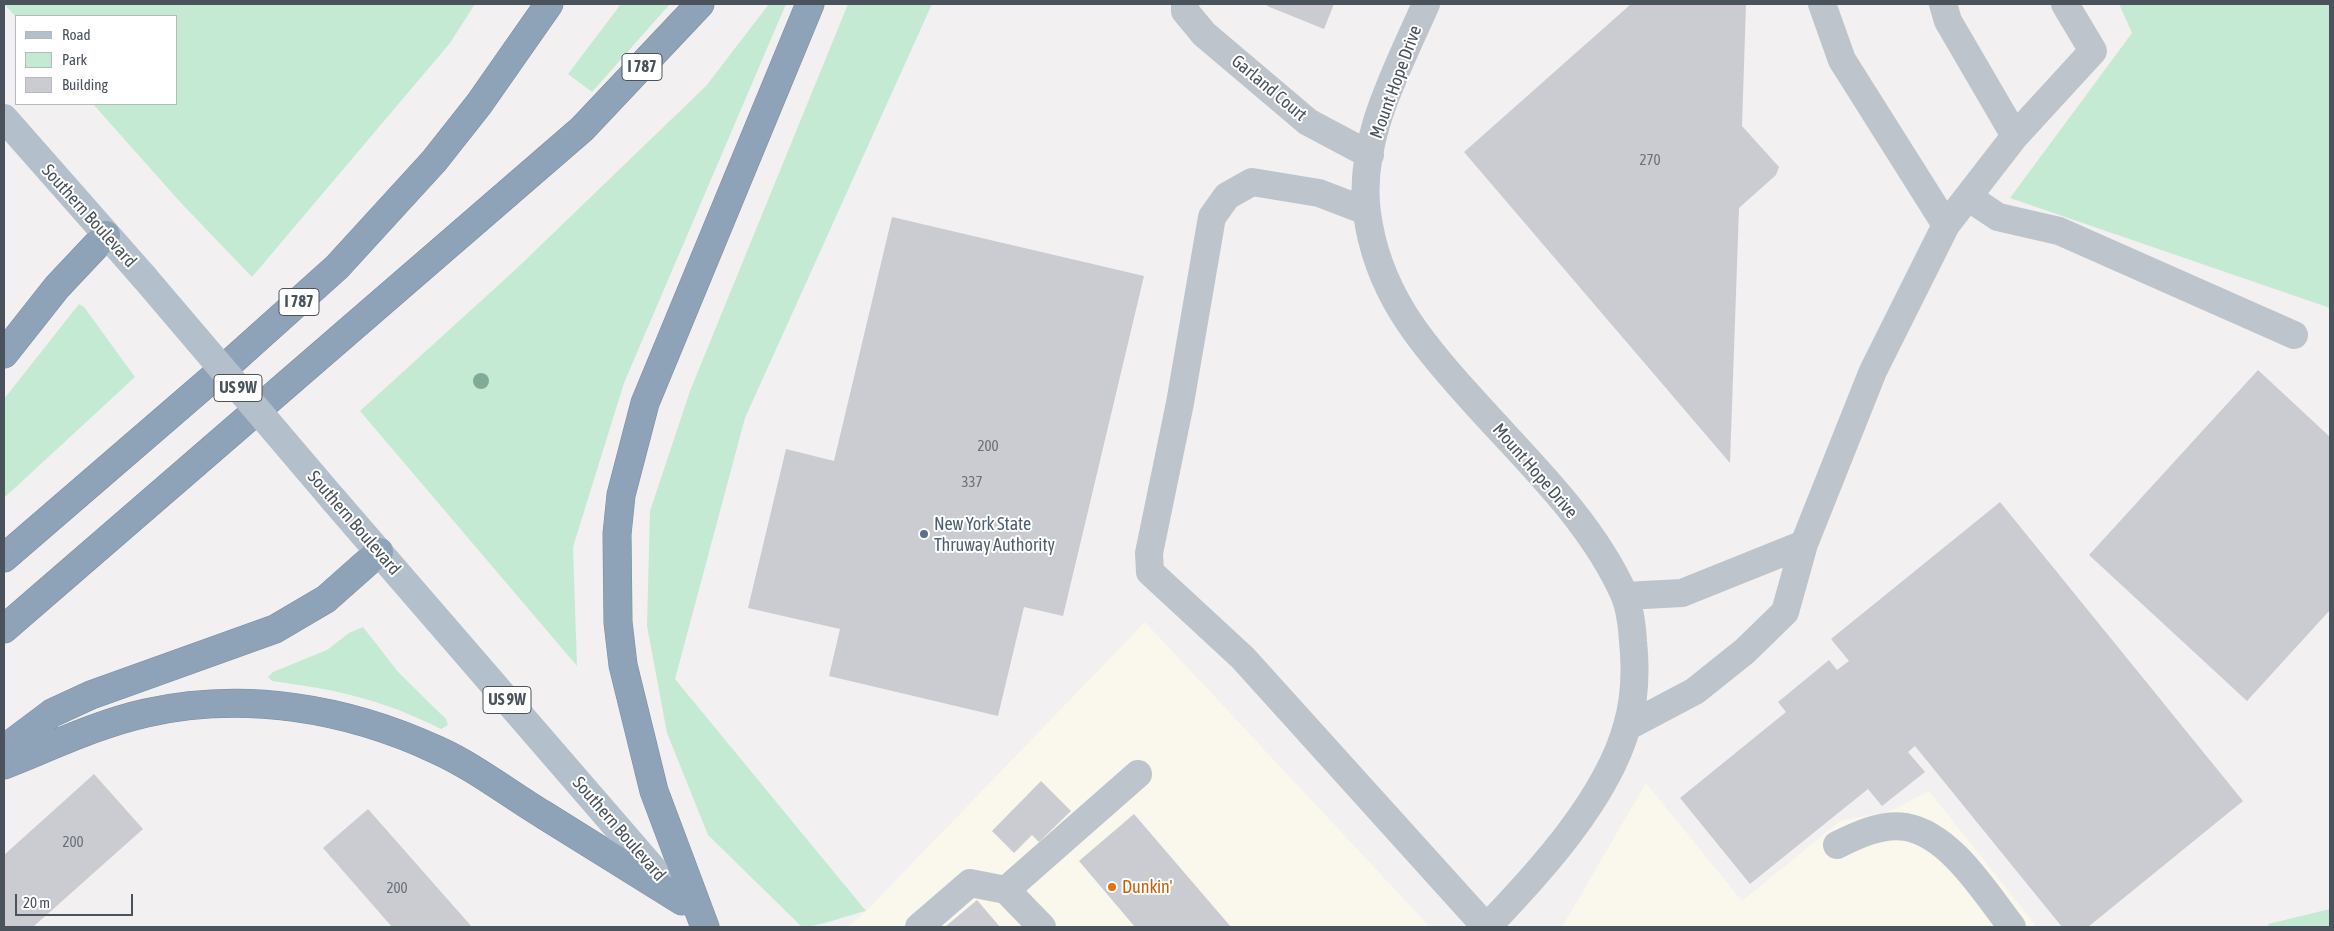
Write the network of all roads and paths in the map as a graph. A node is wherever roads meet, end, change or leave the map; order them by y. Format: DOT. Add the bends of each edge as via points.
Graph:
graph roads {
  1 [pos="549,4"];
  2 [pos="700,4"];
  3 [pos="810,4"];
  4 [pos="1185,4"];
  5 [pos="1426,4"];
  6 [pos="1822,4"];
  7 [pos="1943,4"];
  8 [pos="2064,4"];
  9 [pos="4,118"];
  10 [pos="2015,136"];
  11 [pos="1370,155"];
  12 [pos="1968,196"];
  13 [pos="1366,211"];
  14 [pos="1946,226"];
  15 [pos="106,235"];
  16 [pos="2294,335"];
  17 [pos="4,354"];
  18 [pos="1804,544"];
  19 [pos="379,552"];
  20 [pos="4,558"];
  21 [pos="1625,596"];
  22 [pos="4,629"];
  23 [pos="1627,728"];
  24 [pos="4,749"];
  25 [pos="4,765"];
  26 [pos="1138,774"];
  27 [pos="1837,845"];
  28 [pos="1006,890"];
  29 [pos="682,902"];
  30 [pos="1031,923"];
  31 [pos="704,927"];
  32 [pos="919,927"];
  33 [pos="1487,927"];
  34 [pos="2012,927"];
  1 -- 20 [label="highway, I 787" via="479,104 434,161 337,267"];
  2 -- 22 [label="highway, I 787" via="582,129"];
  3 -- 31 [label="highway" via="645,403 621,496 617,534 618,622 623,665 654,791"];
  4 -- 11 [label="street, Garland Court" via="1185,11 1204,34 1308,122"];
  5 -- 11 [label="street, Mount Hope Drive" via="1386,98"];
  6 -- 14 [label="street" via="1842,60"];
  7 -- 10 [label="street" via="1948,22"];
  8 -- 10 [label="street" via="2093,51"];
  9 -- 15 [label="main road, Southern Boulevard / US 9W"];
  10 -- 12 [label="street"];
  11 -- 13 [label="street, Mount Hope Drive"];
  12 -- 14 [label="street"];
  12 -- 16 [label="street" via="1998,217 2059,231"];
  13 -- 21 [label="street, Mount Hope Drive" via="1383,277 1417,336 1574,514 1593,539"];
  13 -- 33 [label="street" via="1319,193 1252,182 1227,196 1212,217 1180,403 1149,553 1150,572 1243,658"];
  14 -- 18 [label="street" via="1872,371"];
  15 -- 17 [label="highway" via="57,288"];
  15 -- 19 [label="main road, Southern Boulevard / US 9W, bridge"];
  18 -- 21 [label="street" via="1682,593"];
  18 -- 23 [label="street" via="1785,612 1695,691"];
  19 -- 24 [label="highway" via="326,599 275,629 91,695 52,713"];
  19 -- 29 [label="main road, Southern Boulevard / US 9W"];
  21 -- 23 [label="street, Mount Hope Drive" via="1636,662"];
  23 -- 33 [label="street, Mount Hope Drive" via="1609,770 1568,835"];
  25 -- 29 [label="highway" via="146,713 225,704 268,704 316,710 365,722 439,750"];
  26 -- 28 [label="street"];
  27 -- 34 [label="street" via="1861,833 1883,828 1905,827 1927,834 1952,853"];
  28 -- 30 [label="street"];
  28 -- 32 [label="street" via="970,883"];
  29 -- 31 [label="main road, Southern Boulevard / US 9W"];
}
